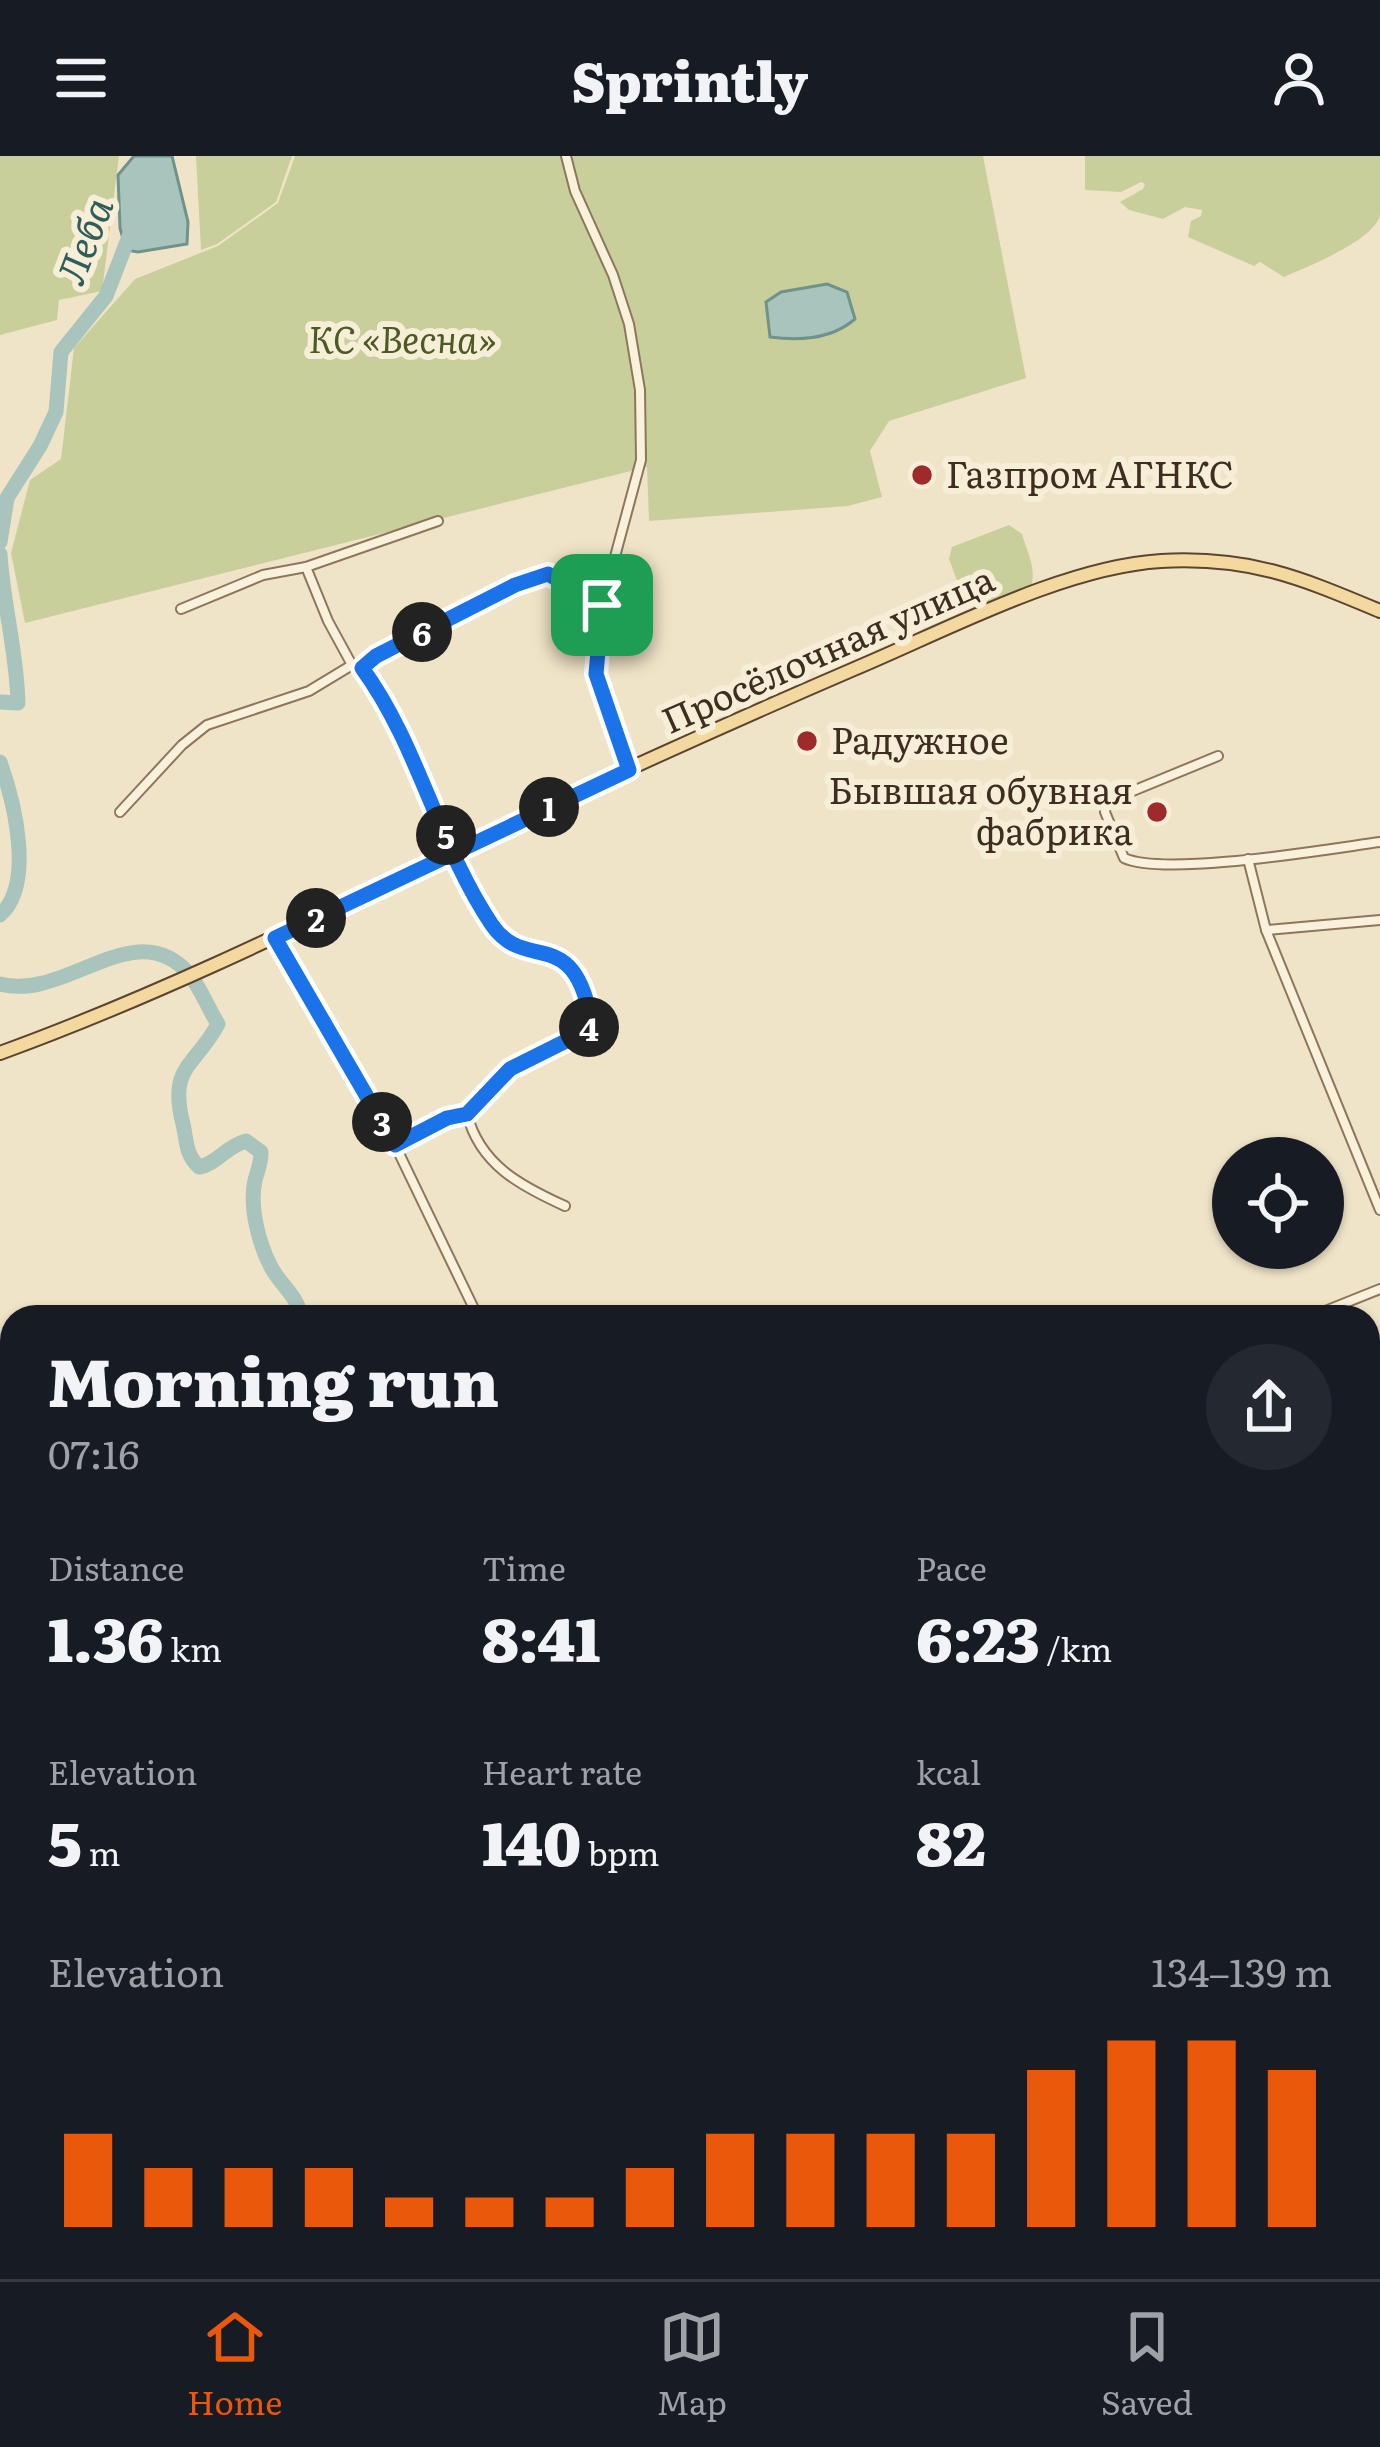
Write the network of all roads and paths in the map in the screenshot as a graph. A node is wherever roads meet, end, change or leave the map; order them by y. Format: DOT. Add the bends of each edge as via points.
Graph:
graph roads {
  1 [pos="566,156"];
  2 [pos="438,521"];
  3 [pos="306,567"];
  4 [pos="602,605"];
  5 [pos="181,609"];
  6 [pos="1380,611"];
  7 [pos="357,666"];
  8 [pos="1219,756"];
  9 [pos="629,770"];
  10 [pos="121,812"];
  11 [pos="1380,842"];
  12 [pos="454,851"];
  13 [pos="1248,859"];
  14 [pos="1380,920"];
  15 [pos="1266,930"];
  16 [pos="275,938"];
  17 [pos="0,1053"];
  18 [pos="467,1114"];
  19 [pos="395,1145"];
  20 [pos="565,1206"];
  21 [pos="1380,1210"];
  22 [pos="1380,1289"];
  23 [pos="472,1305"];
  24 [pos="1340,1305"];
  1 -- 4 [label="street" via="629,324 640,390 641,460"];
  2 -- 3 [label="street"];
  3 -- 5 [label="street" via="263,575"];
  3 -- 7 [label="street"];
  4 -- 7 [label="street" via="548,574"];
  4 -- 9 [label="street" via="596,674"];
  6 -- 9 [label="main road, Просёлочная улица" via="1252,564 1163,561 1047,588"];
  7 -- 10 [label="street" via="207,725"];
  7 -- 12 [label="street" via="397,727"];
  8 -- 13 [label="street" via="1109,800 1105,812 1131,862"];
  9 -- 12 [label="main road, Просёлочная улица"];
  11 -- 13 [label="street"];
  12 -- 16 [label="main road, Просёлочная улица"];
  12 -- 18 [label="street" via="496,931 565,960 591,1020 582,1033 510,1069"];
  13 -- 15 [label="street"];
  14 -- 15 [label="street"];
  15 -- 21 [label="street"];
  16 -- 17 [label="main road, Просёлочная улица"];
  16 -- 19 [label="street"];
  18 -- 19 [label="street"];
  18 -- 20 [label="street" via="493,1164"];
  19 -- 23 [label="street"];
  22 -- 24 [label="street"];
}
